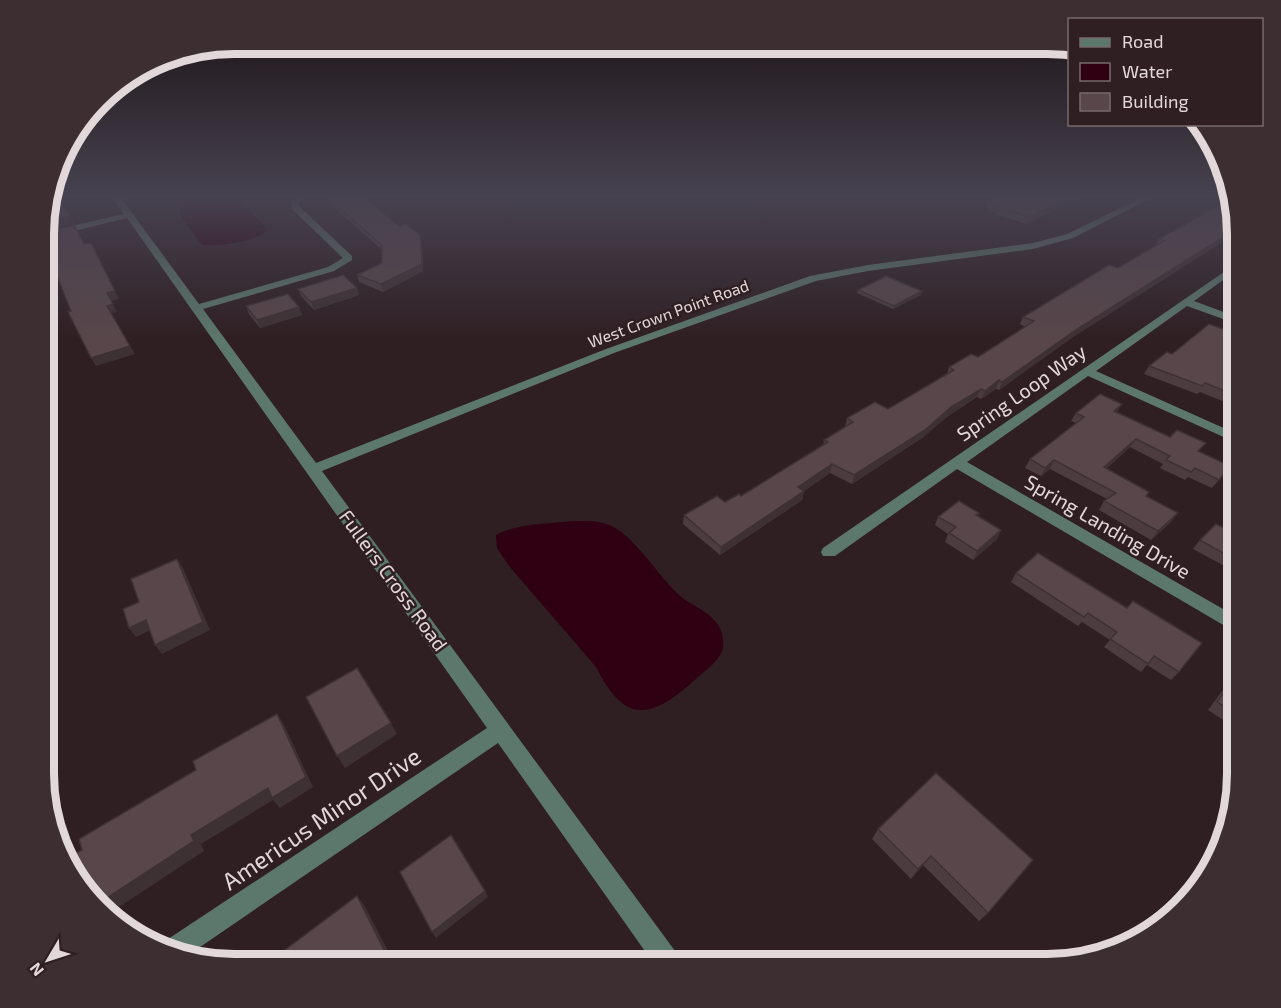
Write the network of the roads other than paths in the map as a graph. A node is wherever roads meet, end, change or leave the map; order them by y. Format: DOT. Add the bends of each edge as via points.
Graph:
graph roads {
  1 [pos="151,245"];
  2 [pos="335,245"];
  3 [pos="1037,245"];
  4 [pos="1227,274"];
  5 [pos="1186,302"];
  6 [pos="196,308"];
  7 [pos="1227,317"];
  8 [pos="1086,371"];
  9 [pos="1227,434"];
  10 [pos="957,463"];
  11 [pos="313,469"];
  12 [pos="829,552"];
  13 [pos="1227,620"];
  14 [pos="502,729"];
  15 [pos="181,945"];
  16 [pos="662,954"];
  1 -- 6 [label="street, Fullers Cross Road"];
  2 -- 6 [label="street" via="349,258 331,269"];
  3 -- 11 [label="street, West Crown Point Road" via="868,268 804,282 610,351"];
  4 -- 5 [label="street, Spring Loop Way"];
  5 -- 7 [label="street"];
  5 -- 8 [label="street, Spring Loop Way"];
  6 -- 11 [label="street, Fullers Cross Road"];
  8 -- 9 [label="street"];
  8 -- 10 [label="street, Spring Loop Way"];
  10 -- 12 [label="street, Spring Loop Way"];
  10 -- 13 [label="street, Spring Landing Drive"];
  11 -- 14 [label="street, Fullers Cross Road"];
  14 -- 15 [label="street, Americus Minor Drive"];
  14 -- 16 [label="street, Fullers Cross Road"];
}
